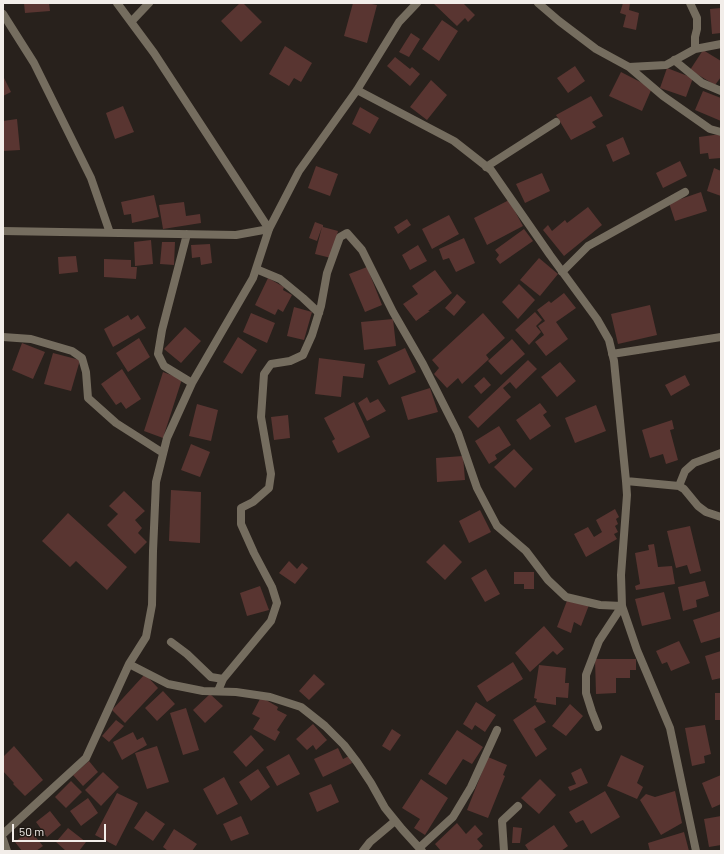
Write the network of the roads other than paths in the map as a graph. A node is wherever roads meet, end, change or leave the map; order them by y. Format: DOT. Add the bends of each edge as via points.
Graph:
graph roads {
  1 [pos="117,3"];
  2 [pos="149,3"];
  3 [pos="417,3"];
  4 [pos="690,3"];
  5 [pos="543,4"];
  6 [pos="3,14"];
  7 [pos="131,22"];
  8 [pos="721,44"];
  9 [pos="695,48"];
  10 [pos="674,60"];
  11 [pos="630,67"];
  12 [pos="357,90"];
  13 [pos="721,90"];
  14 [pos="556,122"];
  15 [pos="721,132"];
  16 [pos="486,167"];
  17 [pos="685,192"];
  18 [pos="269,229"];
  19 [pos="3,231"];
  20 [pos="110,233"];
  21 [pos="187,234"];
  22 [pos="256,269"];
  23 [pos="562,272"];
  24 [pos="319,313"];
  25 [pos="3,337"];
  26 [pos="721,337"];
  27 [pos="612,354"];
  28 [pos="192,384"];
  29 [pos="721,452"];
  30 [pos="163,453"];
  31 [pos="626,481"];
  32 [pos="679,486"];
  33 [pos="721,517"];
  34 [pos="622,606"];
  35 [pos="171,642"];
  36 [pos="129,664"];
  37 [pos="223,679"];
  38 [pos="218,691"];
  39 [pos="598,726"];
  40 [pos="497,730"];
  41 [pos="518,806"];
  42 [pos="395,821"];
  43 [pos="3,834"];
  44 [pos="3,839"];
  45 [pos="421,850"];
  46 [pos="7,851"];
  47 [pos="363,851"];
  48 [pos="504,851"];
  49 [pos="696,851"];
  1 -- 7 [label="street"];
  2 -- 7 [label="street"];
  3 -- 12 [label="street" via="400,22"];
  4 -- 9 [label="street" via="698,18"];
  5 -- 11 [label="street" via="559,21 596,49"];
  6 -- 20 [label="street" via="34,63 91,178"];
  7 -- 18 [label="street"];
  8 -- 9 [label="street"];
  9 -- 10 [label="street"];
  10 -- 11 [label="street" via="666,65"];
  10 -- 13 [label="street" via="702,83"];
  11 -- 15 [label="street" via="663,96 710,128"];
  12 -- 16 [label="street" via="454,141"];
  12 -- 18 [label="street" via="299,171"];
  14 -- 16 [label="street"];
  16 -- 23 [label="street" via="491,170"];
  17 -- 23 [label="street" via="588,246"];
  18 -- 21 [label="street" via="236,235"];
  18 -- 22 [label="street"];
  19 -- 20 [label="street"];
  20 -- 21 [label="street"];
  21 -- 28 [label="street" via="158,354 164,366"];
  22 -- 24 [label="street" via="280,279"];
  22 -- 28 [label="street"];
  23 -- 27 [label="street" via="597,319 609,340"];
  24 -- 34 [label="street" via="327,273 340,236 346,233 362,250 423,364 458,433 477,488 497,526 526,551 548,580 566,597 600,605"];
  24 -- 37 [label="street" via="303,355 290,361 271,364 264,374 261,417 271,474 269,488 253,502 241,508 241,524 272,587 277,603 271,621"];
  25 -- 30 [label="street" via="31,339 72,351 82,358 88,398 116,423"];
  26 -- 27 [label="street"];
  27 -- 31 [label="street"];
  28 -- 30 [label="street" via="167,438"];
  29 -- 32 [label="street" via="685,470"];
  30 -- 36 [label="street" via="156,482 152,605 146,637"];
  31 -- 32 [label="street"];
  31 -- 34 [label="street"];
  32 -- 33 [label="street" via="684,488 706,512"];
  34 -- 39 [label="street" via="598,641 586,675 586,693"];
  34 -- 49 [label="street" via="637,650 670,728"];
  35 -- 37 [label="street" via="211,677"];
  36 -- 38 [label="street" via="168,684 203,691"];
  36 -- 43 [label="street" via="86,758"];
  37 -- 38 [label="street"];
  38 -- 42 [label="street" via="270,697 301,708 325,726 344,745"];
  40 -- 45 [label="street" via="471,787 453,817"];
  41 -- 48 [label="street" via="502,821"];
  42 -- 45 [label="street"];
  42 -- 47 [label="street"];
  44 -- 46 [label="street"];
}
